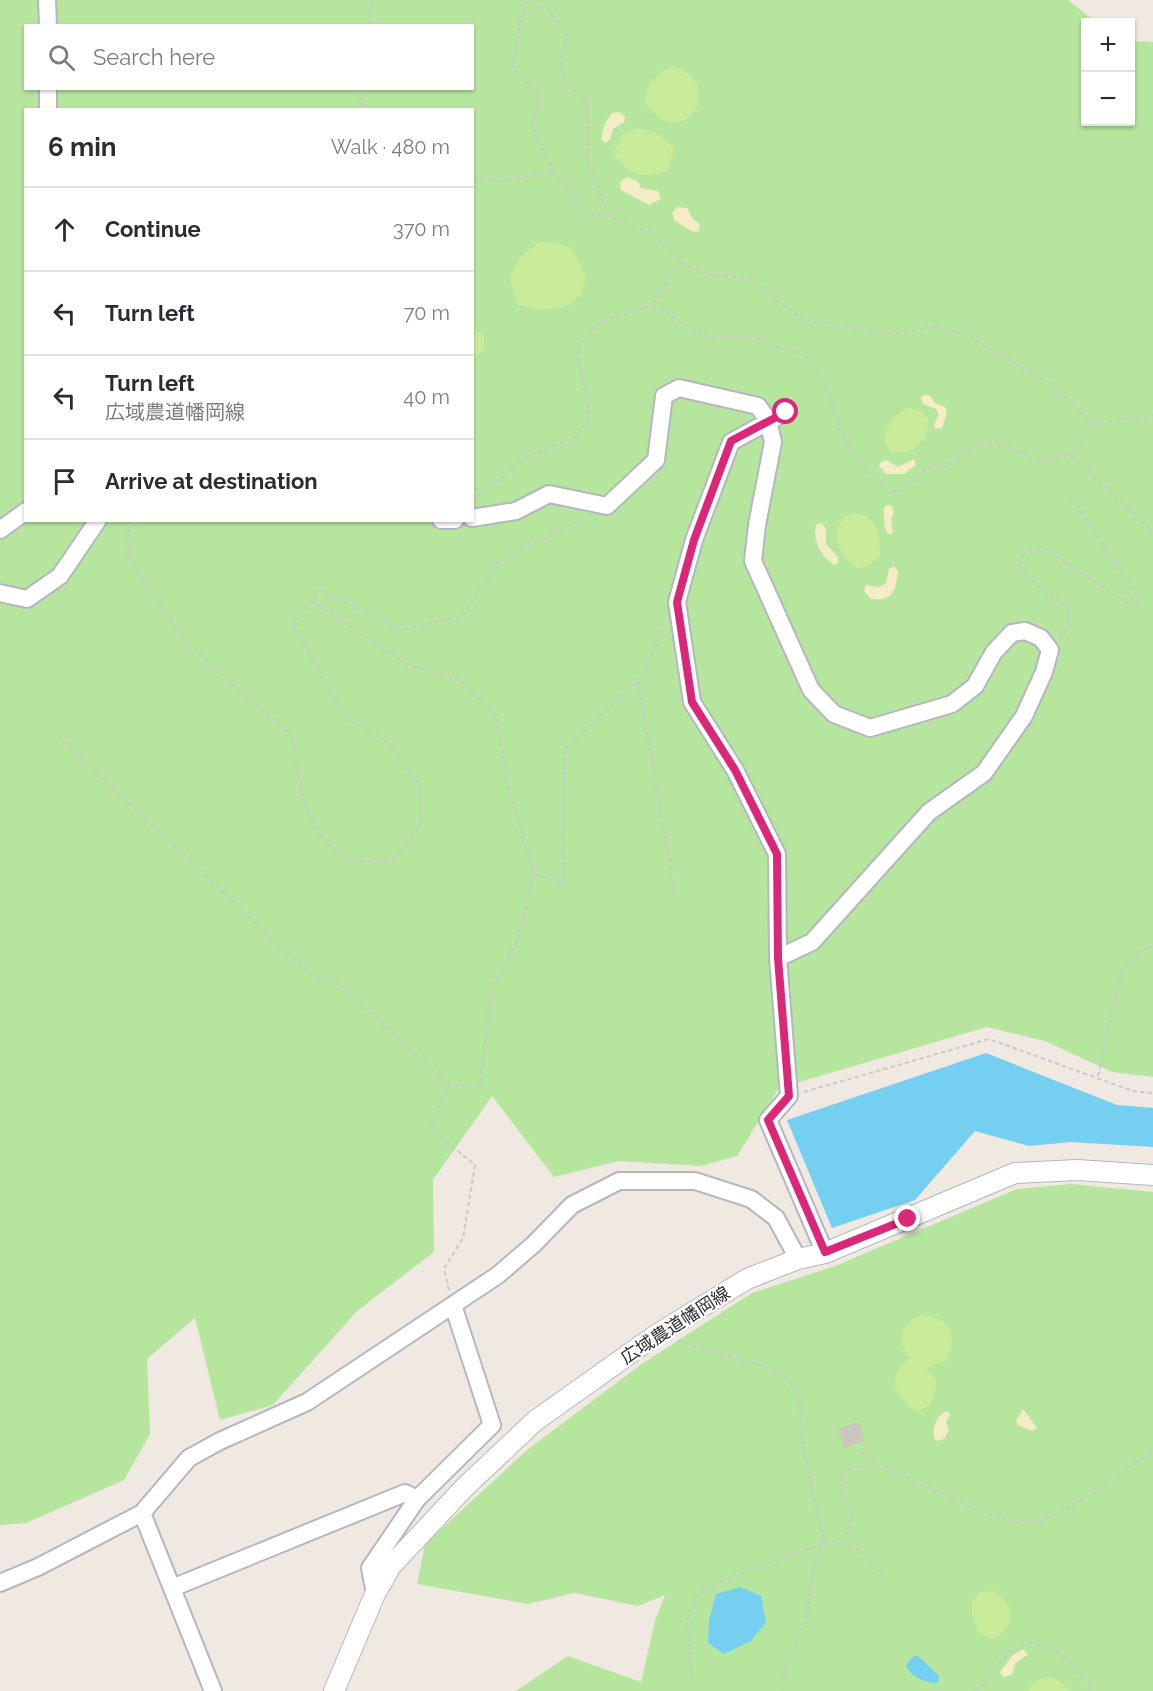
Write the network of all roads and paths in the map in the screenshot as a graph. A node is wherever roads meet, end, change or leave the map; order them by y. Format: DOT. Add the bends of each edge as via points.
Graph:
graph roads {
  1 [pos="47,0"];
  2 [pos="373,0"];
  3 [pos="529,0"];
  4 [pos="521,16"];
  5 [pos="48,24"];
  6 [pos="368,24"];
  7 [pos="48,90"];
  8 [pos="358,90"];
  9 [pos="48,108"];
  10 [pos="363,108"];
  11 [pos="553,172"];
  12 [pos="474,177"];
  13 [pos="610,216"];
  14 [pos="680,262"];
  15 [pos="652,305"];
  16 [pos="786,412"];
  17 [pos="1153,415"];
  18 [pos="768,420"];
  19 [pos="1094,424"];
  20 [pos="1069,454"];
  21 [pos="1071,497"];
  22 [pos="607,506"];
  23 [pos="24,512"];
  24 [pos="474,518"];
  25 [pos="98,522"];
  26 [pos="129,522"];
  27 [pos="0,530"];
  28 [pos="0,593"];
  29 [pos="311,600"];
  30 [pos="677,602"];
  31 [pos="1050,650"];
  32 [pos="638,681"];
  33 [pos="58,736"];
  34 [pos="534,874"];
  35 [pos="675,894"];
  36 [pos="1153,946"];
  37 [pos="778,958"];
  38 [pos="1098,1076"];
  39 [pos="449,1086"];
  40 [pos="1153,1093"];
  41 [pos="789,1096"];
  42 [pos="1153,1175"];
  43 [pos="825,1252"];
  44 [pos="798,1259"];
  45 [pos="453,1305"];
  46 [pos="656,1335"];
  47 [pos="1153,1450"];
  48 [pos="862,1452"];
  49 [pos="878,1468"];
  50 [pos="417,1498"];
  51 [pos="142,1512"];
  52 [pos="842,1541"];
  53 [pos="824,1544"];
  54 [pos="883,1576"];
  55 [pos="0,1583"];
  56 [pos="172,1588"];
  57 [pos="375,1594"];
  58 [pos="692,1679"];
  59 [pos="213,1691"];
  60 [pos="334,1691"];
  61 [pos="782,1691"];
  62 [pos="973,1691"];
  63 [pos="1092,1691"];
  1 -- 5 [label="street"];
  2 -- 6 [label="path"];
  3 -- 4 [label="path"];
  4 -- 11 [label="path" via="513,69 540,96 531,126"];
  4 -- 13 [label="path" via="545,6 567,34 559,63 571,89 587,101 587,162"];
  7 -- 9 [label="street"];
  8 -- 10 [label="path"];
  11 -- 12 [label="path" via="501,181"];
  11 -- 13 [label="path" via="587,214"];
  13 -- 14 [label="path" via="654,234"];
  14 -- 15 [label="path"];
  14 -- 19 [label="path" via="702,273 749,278 801,319 890,334 934,327 970,337 1049,383"];
  16 -- 18 [label="street"];
  17 -- 19 [label="path"];
  18 -- 22 [label="street" via="758,406 679,388 664,396 656,460"];
  18 -- 30 [label="street" via="731,441 694,540"];
  18 -- 31 [label="street" via="773,442 753,561 811,690 834,714 870,728 952,704 975,686 994,652 1012,633 1025,631 1041,638"];
  19 -- 20 [label="path"];
  21 -- 31 [label="path" via="1141,601 1136,609 1047,550 1027,551 1017,561 1025,575 1067,608 1070,626"];
  22 -- 24 [label="street" via="549,494 516,511"];
  22 -- 29 [label="path" via="496,564 463,616 401,630 321,589"];
  23 -- 27 [label="street"];
  25 -- 28 [label="street" via="60,576 27,599"];
  26 -- 29 [label="path" via="128,556 186,643 292,736 300,792 324,840 353,859 394,860 421,826 419,785 389,743 346,718 293,624"];
  29 -- 34 [label="path" via="410,666 458,679 496,714 506,778"];
  30 -- 32 [label="path"];
  30 -- 37 [label="street" via="692,702 735,770 777,854"];
  31 -- 37 [label="street" via="1024,716 984,772 929,812 812,942"];
  32 -- 34 [label="path" via="564,750 563,882"];
  32 -- 35 [label="path"];
  33 -- 39 [label="path" via="313,977 342,985"];
  34 -- 39 [label="path" via="516,943 491,991 480,1086"];
  36 -- 38 [label="path" via="1147,947 1121,972"];
  37 -- 41 [label="street"];
  38 -- 40 [label="path" via="1133,1091"];
  38 -- 41 [label="path" via="989,1039"];
  39 -- 45 [label="path" via="432,1120 433,1131 475,1165 463,1238 444,1269"];
  41 -- 43 [label="street" via="768,1120"];
  42 -- 43 [label="street, 広域農道幡岡線" via="1077,1170 1015,1173"];
  43 -- 44 [label="street, 広域農道幡岡線"];
  44 -- 45 [label="street" via="776,1218 750,1199 695,1181 619,1181 572,1205 498,1275"];
  44 -- 46 [label="street, 広域農道幡岡線" via="747,1279"];
  45 -- 50 [label="street" via="492,1425"];
  45 -- 51 [label="street" via="307,1402 189,1458"];
  46 -- 53 [label="path" via="766,1367 789,1380 799,1400 804,1453"];
  46 -- 57 [label="street, 広域農道幡岡線" via="535,1421 465,1487 400,1557"];
  47 -- 49 [label="path" via="1097,1491 1042,1521 1014,1522"];
  48 -- 49 [label="path"];
  49 -- 52 [label="path" via="852,1467 840,1477 843,1495 854,1515"];
  50 -- 56 [label="street" via="405,1493"];
  50 -- 57 [label="street" via="370,1568"];
  51 -- 55 [label="street"];
  51 -- 56 [label="street"];
  52 -- 53 [label="path"];
  52 -- 54 [label="path" via="861,1551"];
  53 -- 58 [label="path" via="698,1593 687,1620"];
  53 -- 61 [label="path" via="814,1563 807,1615 785,1671"];
  56 -- 59 [label="street"];
  57 -- 60 [label="street, 広域農道幡岡線"];
  62 -- 63 [label="path" via="1024,1642 1047,1645 1075,1664"];
}
